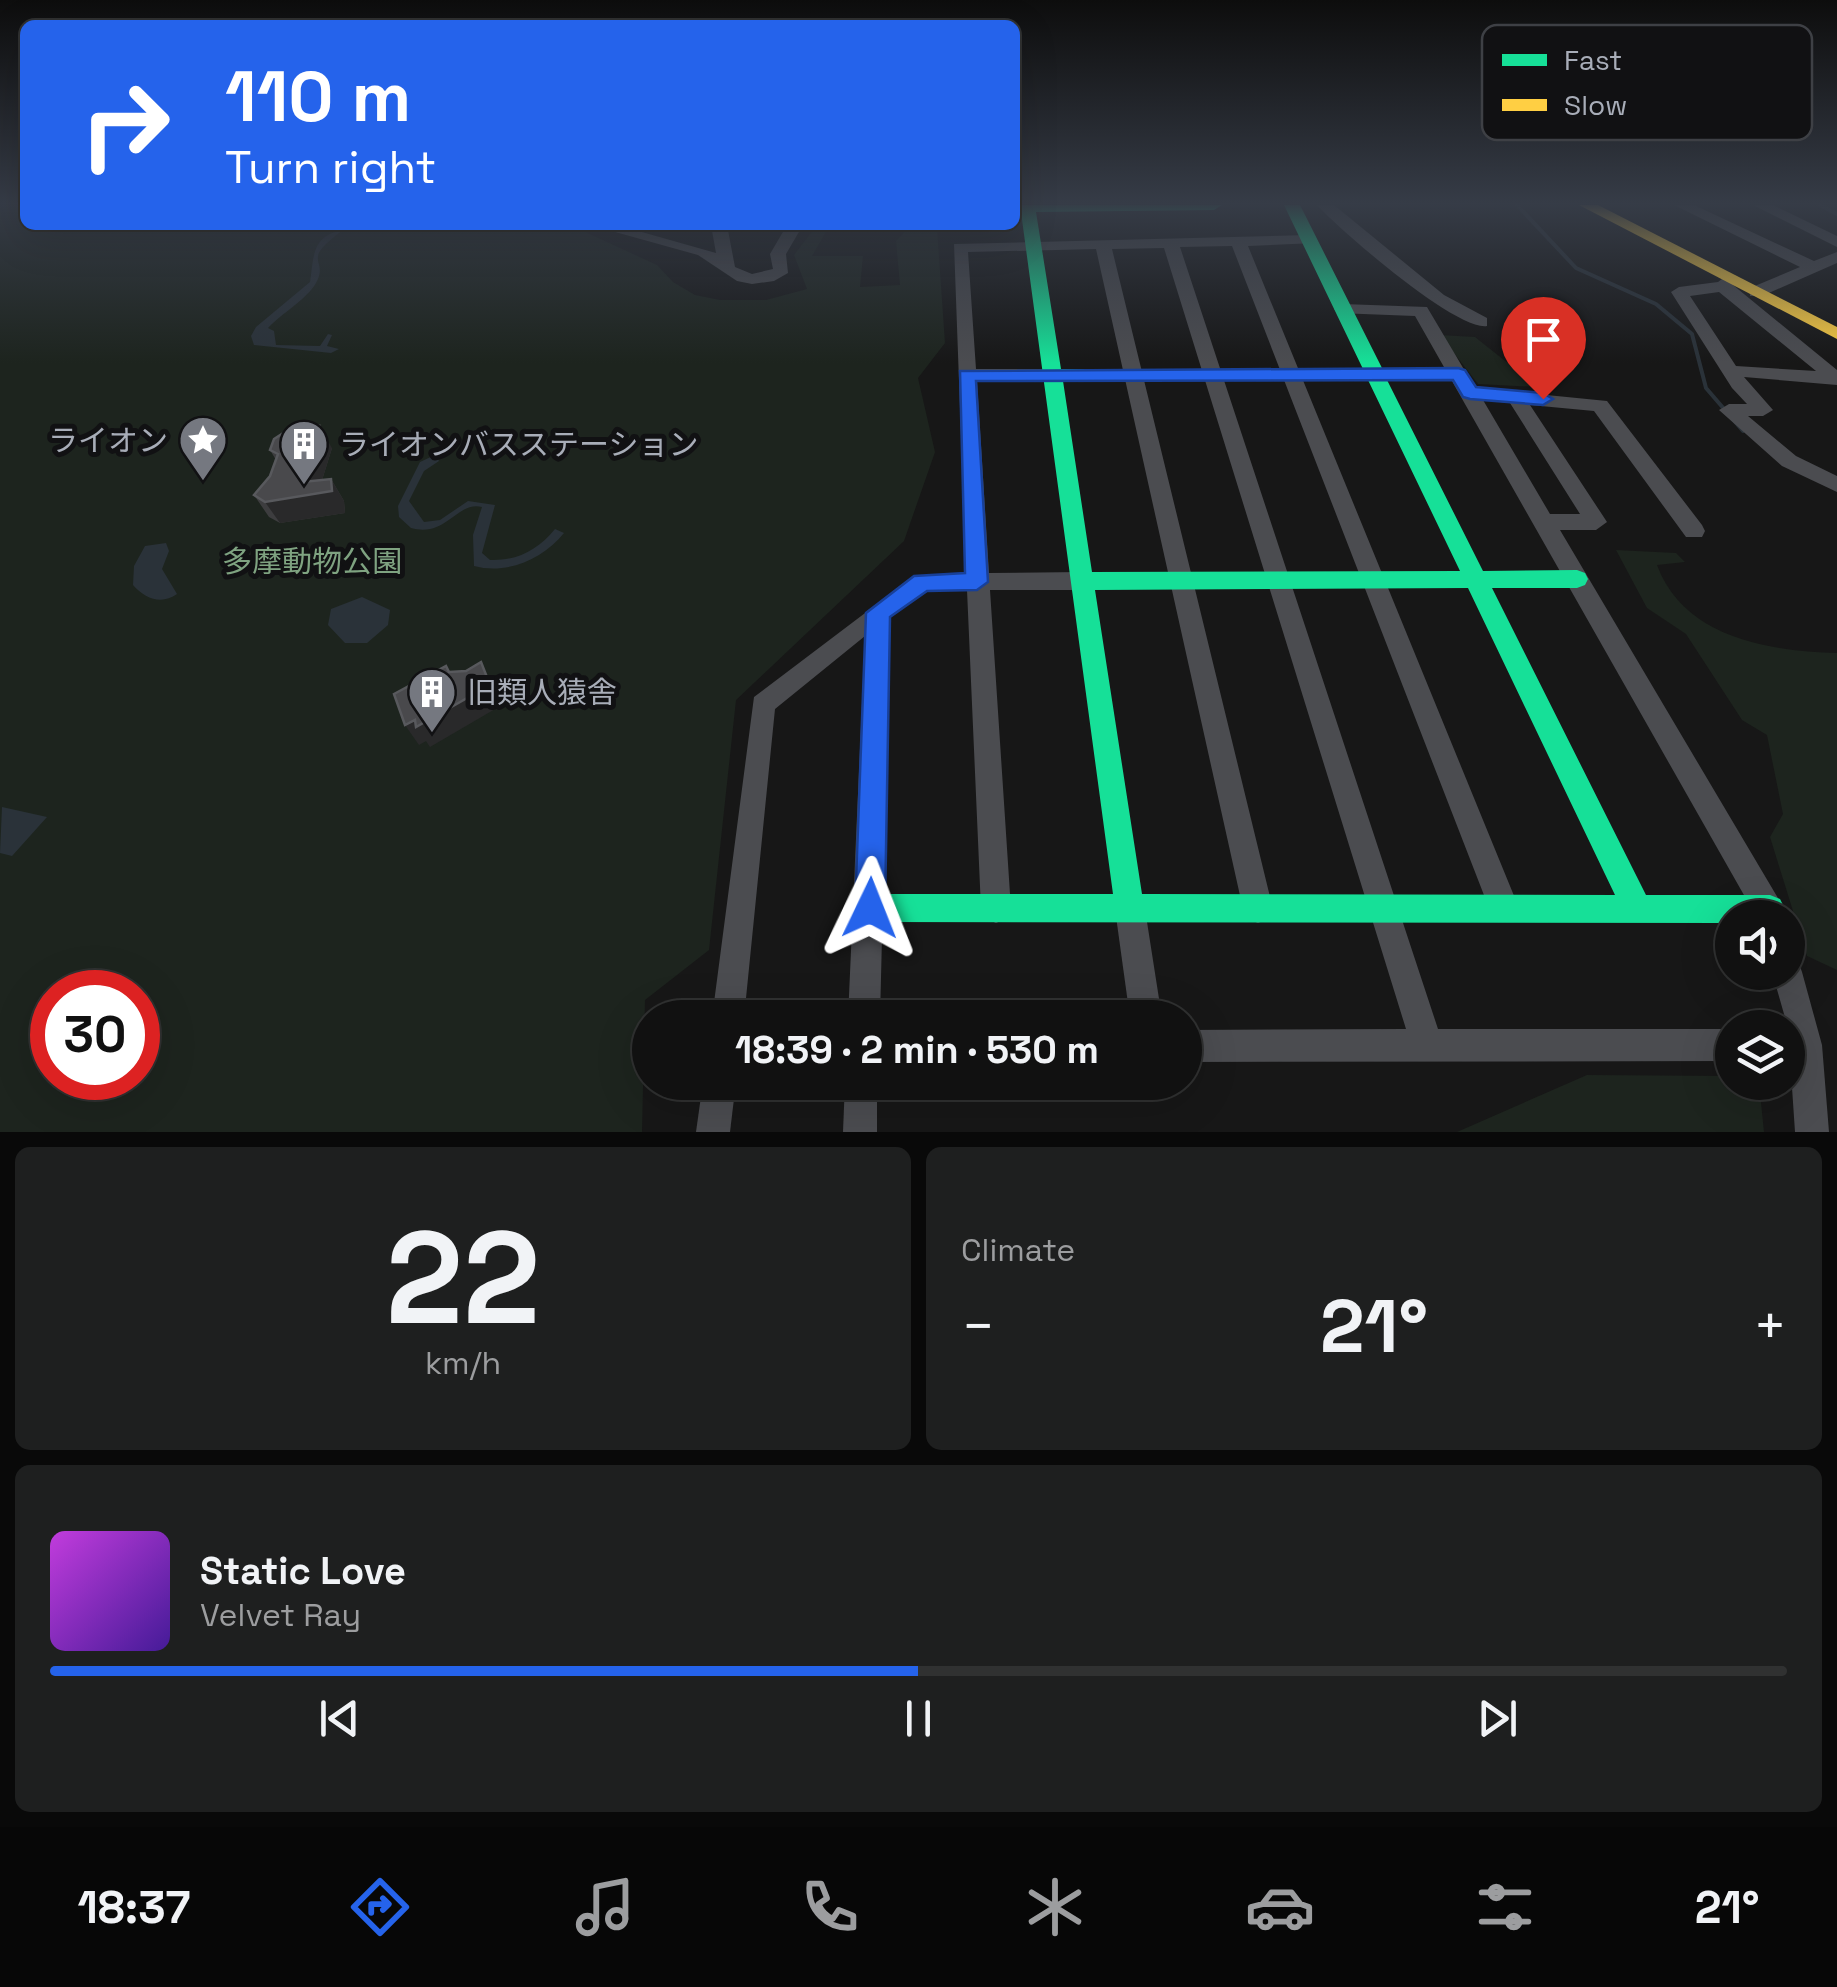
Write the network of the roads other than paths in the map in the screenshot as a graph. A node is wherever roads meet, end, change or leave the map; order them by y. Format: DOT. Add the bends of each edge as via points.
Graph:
graph roads {
  1 [pos="712,258"];
  2 [pos="724,258"];
  3 [pos="779,258"];
  4 [pos="961,258"];
  5 [pos="1036,258"];
  6 [pos="1106,258"];
  7 [pos="1176,258"];
  8 [pos="1244,258"];
  9 [pos="1318,258"];
  10 [pos="1388,258"];
  11 [pos="1682,258"];
  12 [pos="1794,258"];
  13 [pos="1835,258"];
  14 [pos="1814,267"];
  15 [pos="726,269"];
  16 [pos="1726,282"];
  17 [pos="1756,292"];
  18 [pos="1343,309"];
  19 [pos="1481,322"];
  20 [pos="1837,334"];
  21 [pos="1732,371"];
  22 [pos="1134,374"];
  23 [pos="1214,374"];
  24 [pos="1292,374"];
  25 [pos="1375,374"];
  26 [pos="966,375"];
  27 [pos="1052,375"];
  28 [pos="1837,379"];
  29 [pos="1464,383"];
  30 [pos="1515,396"];
  31 [pos="1600,405"];
  32 [pos="1631,418"];
  33 [pos="1837,485"];
  34 [pos="1543,522"];
  35 [pos="1694,530"];
  36 [pos="1577,579"];
  37 [pos="1279,580"];
  38 [pos="1376,580"];
  39 [pos="1476,580"];
  40 [pos="1181,581"];
  41 [pos="977,582"];
  42 [pos="1083,582"];
  43 [pos="878,613"];
  44 [pos="1764,900"];
  45 [pos="870,908"];
  46 [pos="1380,908"];
  47 [pos="1504,908"];
  48 [pos="1637,908"];
  49 [pos="996,909"];
  50 [pos="1130,909"];
  51 [pos="1258,909"];
  52 [pos="1715,911"];
  53 [pos="730,1000"];
  54 [pos="865,1000"];
  55 [pos="1143,1000"];
  56 [pos="1715,1045"];
  57 [pos="1202,1046"];
  58 [pos="1428,1046"];
  59 [pos="1805,1091"];
  60 [pos="717,1100"];
  61 [pos="861,1100"];
  62 [pos="713,1132"];
  63 [pos="860,1132"];
  64 [pos="1812,1132"];
  1 -- 15 [label="street"];
  2 -- 15 [label="street"];
  3 -- 15 [label="street" via="782,270 774,276 752,280"];
  4 -- 26 [label="street"];
  5 -- 27 [label="street"];
  6 -- 22 [label="street"];
  7 -- 23 [label="street"];
  8 -- 24 [label="street"];
  9 -- 18 [label="street"];
  10 -- 19 [label="street" via="1438,300"];
  11 -- 16 [label="street"];
  12 -- 14 [label="street"];
  13 -- 14 [label="street"];
  14 -- 17 [label="street"];
  16 -- 17 [label="street"];
  16 -- 21 [label="street" via="1678,292"];
  16 -- 28 [label="street"];
  17 -- 20 [label="street"];
  18 -- 25 [label="street"];
  18 -- 29 [label="street" via="1421,311"];
  21 -- 28 [label="street"];
  21 -- 33 [label="street" via="1763,410 1729,410 1788,461"];
  22 -- 23 [label="street"];
  22 -- 27 [label="street"];
  22 -- 40 [label="street"];
  23 -- 24 [label="street"];
  23 -- 37 [label="street"];
  24 -- 25 [label="street"];
  24 -- 38 [label="street"];
  25 -- 29 [label="street"];
  25 -- 39 [label="street"];
  26 -- 27 [label="street"];
  26 -- 41 [label="street"];
  27 -- 42 [label="street"];
  29 -- 30 [label="street"];
  29 -- 34 [label="street"];
  30 -- 31 [label="street"];
  30 -- 34 [label="street" via="1596,522"];
  31 -- 32 [label="street"];
  31 -- 35 [label="street"];
  34 -- 36 [label="street"];
  36 -- 39 [label="street"];
  36 -- 44 [label="street"];
  37 -- 38 [label="street"];
  37 -- 40 [label="street"];
  37 -- 46 [label="street"];
  38 -- 39 [label="street"];
  38 -- 47 [label="street"];
  39 -- 48 [label="street"];
  40 -- 42 [label="street"];
  40 -- 51 [label="street"];
  41 -- 42 [label="street"];
  41 -- 43 [label="street" via="922,582"];
  41 -- 49 [label="street"];
  42 -- 50 [label="street"];
  43 -- 45 [label="street"];
  43 -- 53 [label="street" via="762,704"];
  45 -- 49 [label="street"];
  45 -- 54 [label="street"];
  46 -- 47 [label="street"];
  46 -- 51 [label="street"];
  46 -- 58 [label="street"];
  47 -- 48 [label="street"];
  48 -- 52 [label="street"];
  49 -- 50 [label="street"];
  50 -- 51 [label="street"];
  50 -- 55 [label="street"];
  56 -- 58 [label="street"];
  57 -- 58 [label="street"];
  59 -- 64 [label="street"];
  60 -- 62 [label="street"];
  61 -- 63 [label="street"];
}
